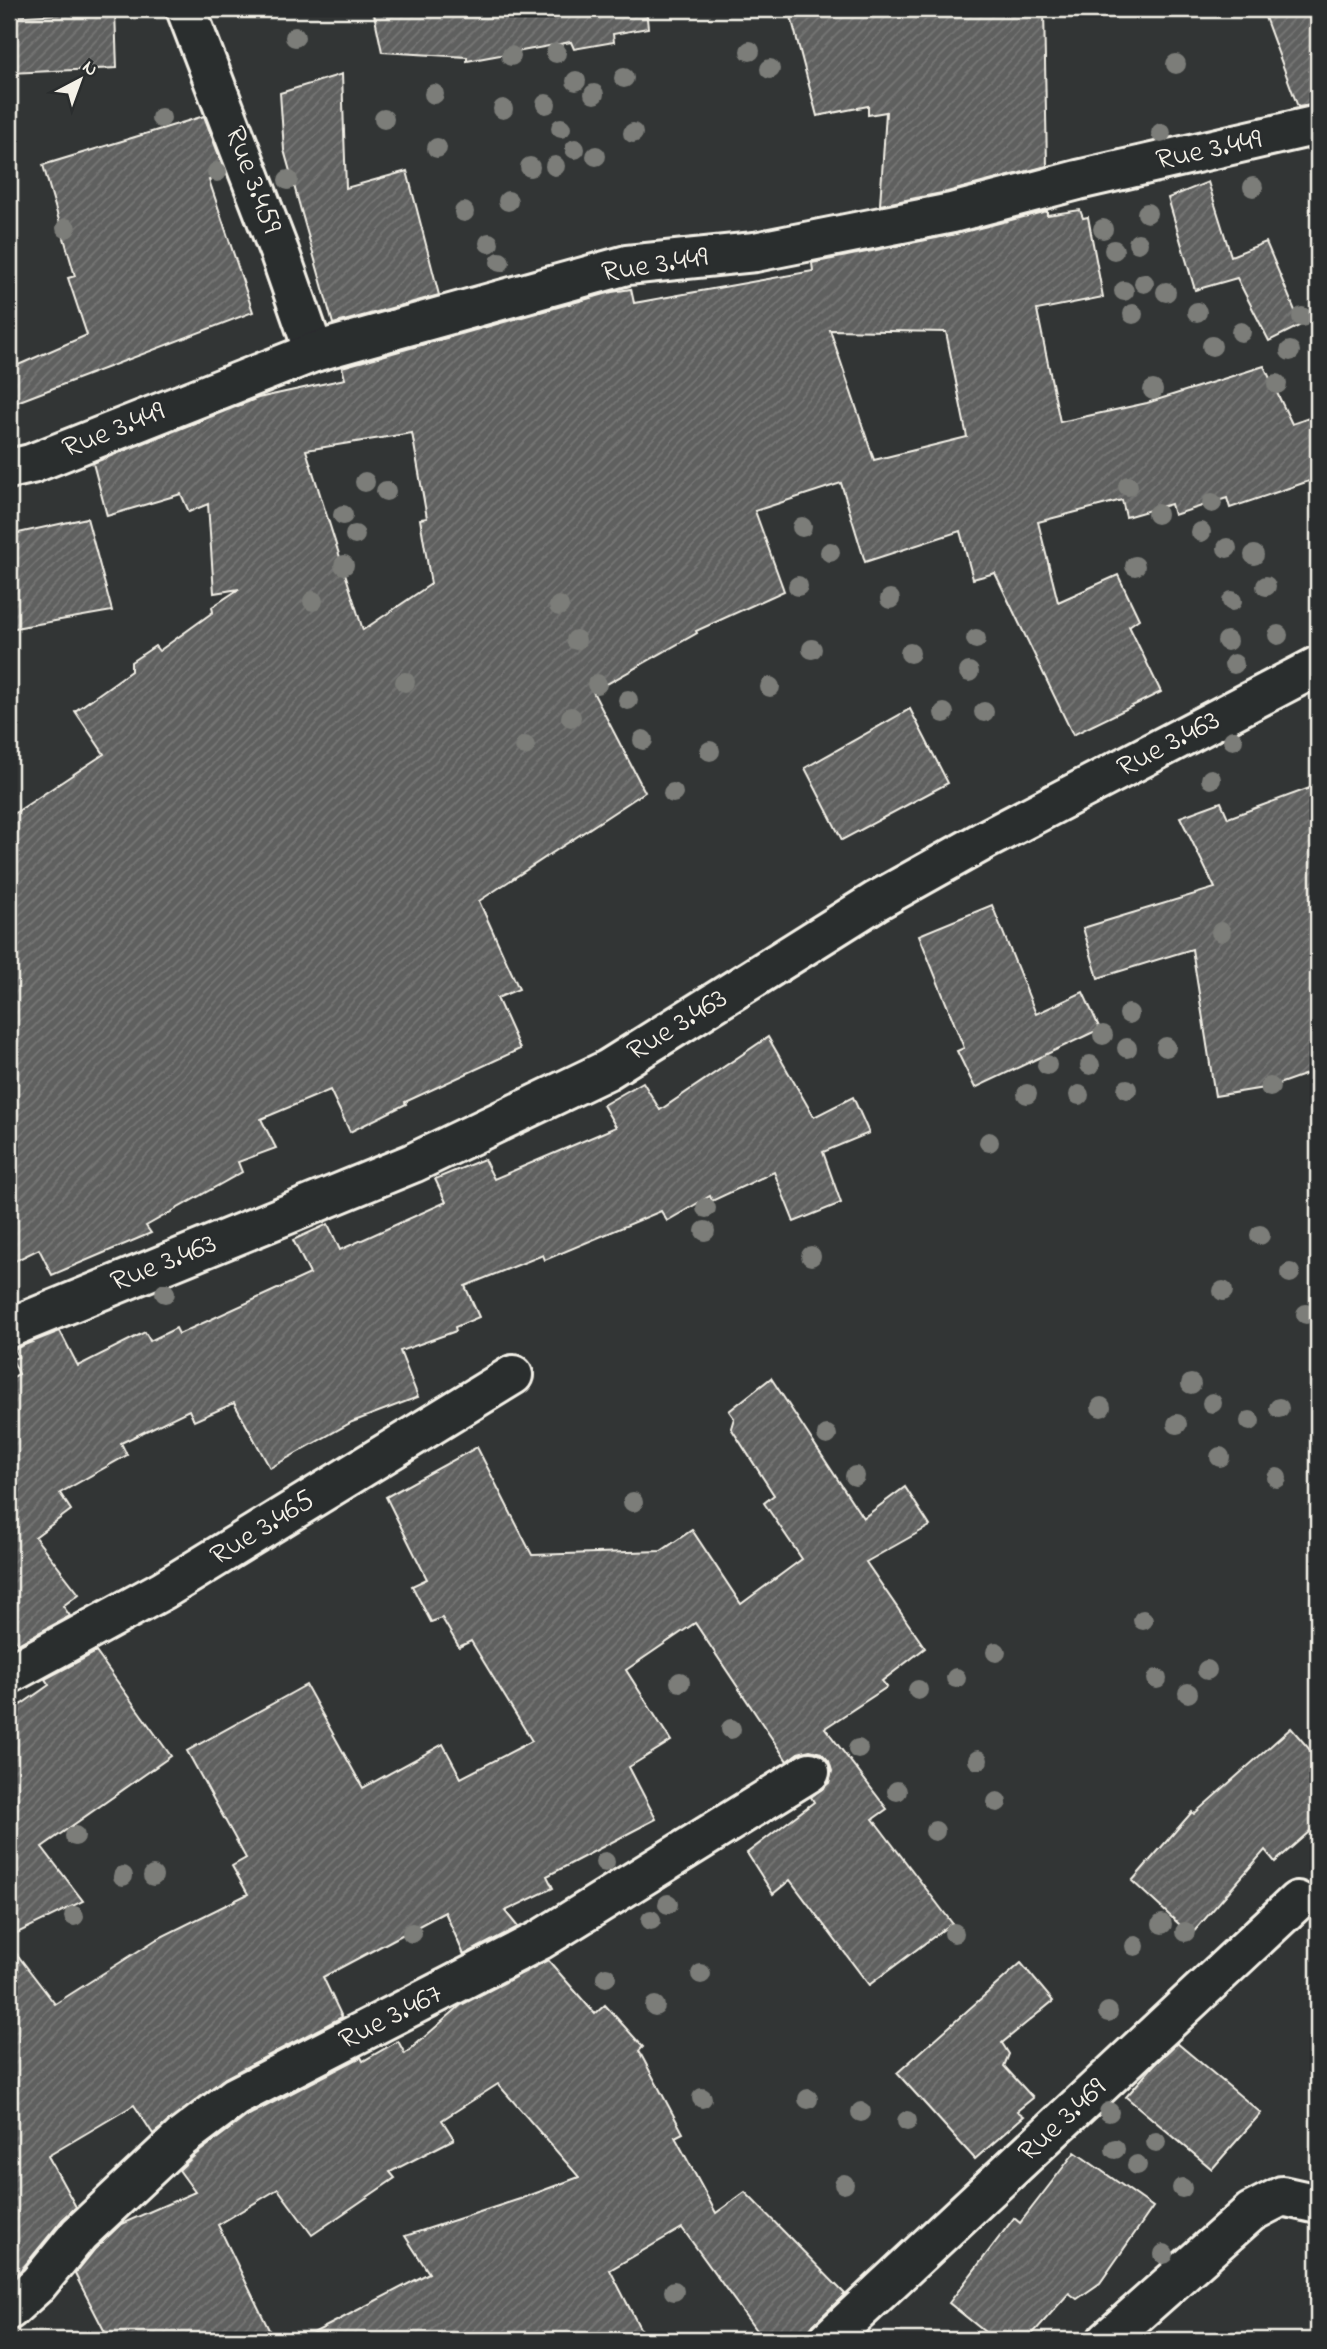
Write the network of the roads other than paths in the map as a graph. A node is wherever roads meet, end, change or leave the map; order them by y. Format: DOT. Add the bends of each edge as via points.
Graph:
graph roads {
  1 [pos="186,9"];
  2 [pos="1318,125"];
  3 [pos="314,352"];
  4 [pos="9,469"];
  5 [pos="1318,666"];
  6 [pos="9,1328"];
  7 [pos="513,1375"];
  8 [pos="9,1674"];
  9 [pos="810,1772"];
  10 [pos="1297,1901"];
  11 [pos="1318,2204"];
  12 [pos="9,2310"];
  13 [pos="828,2340"];
  14 [pos="1107,2340"];
  1 -- 3 [label="street, Rue 3.459"];
  2 -- 3 [label="street, Rue 3.449" via="952,213 755,252 627,265"];
  3 -- 4 [label="street, Rue 3.449" via="32,464"];
  5 -- 6 [label="street, Rue 3.463" via="985,839 876,901 607,1070 413,1163"];
  7 -- 8 [label="street, Rue 3.465" via="163,1590"];
  9 -- 12 [label="street, Rue 3.467" via="540,1941 234,2097 181,2138 88,2226"];
  10 -- 13 [label="street, Rue 3.469"];
  11 -- 14 [label="street" via="1282,2196 1251,2212"];
}
